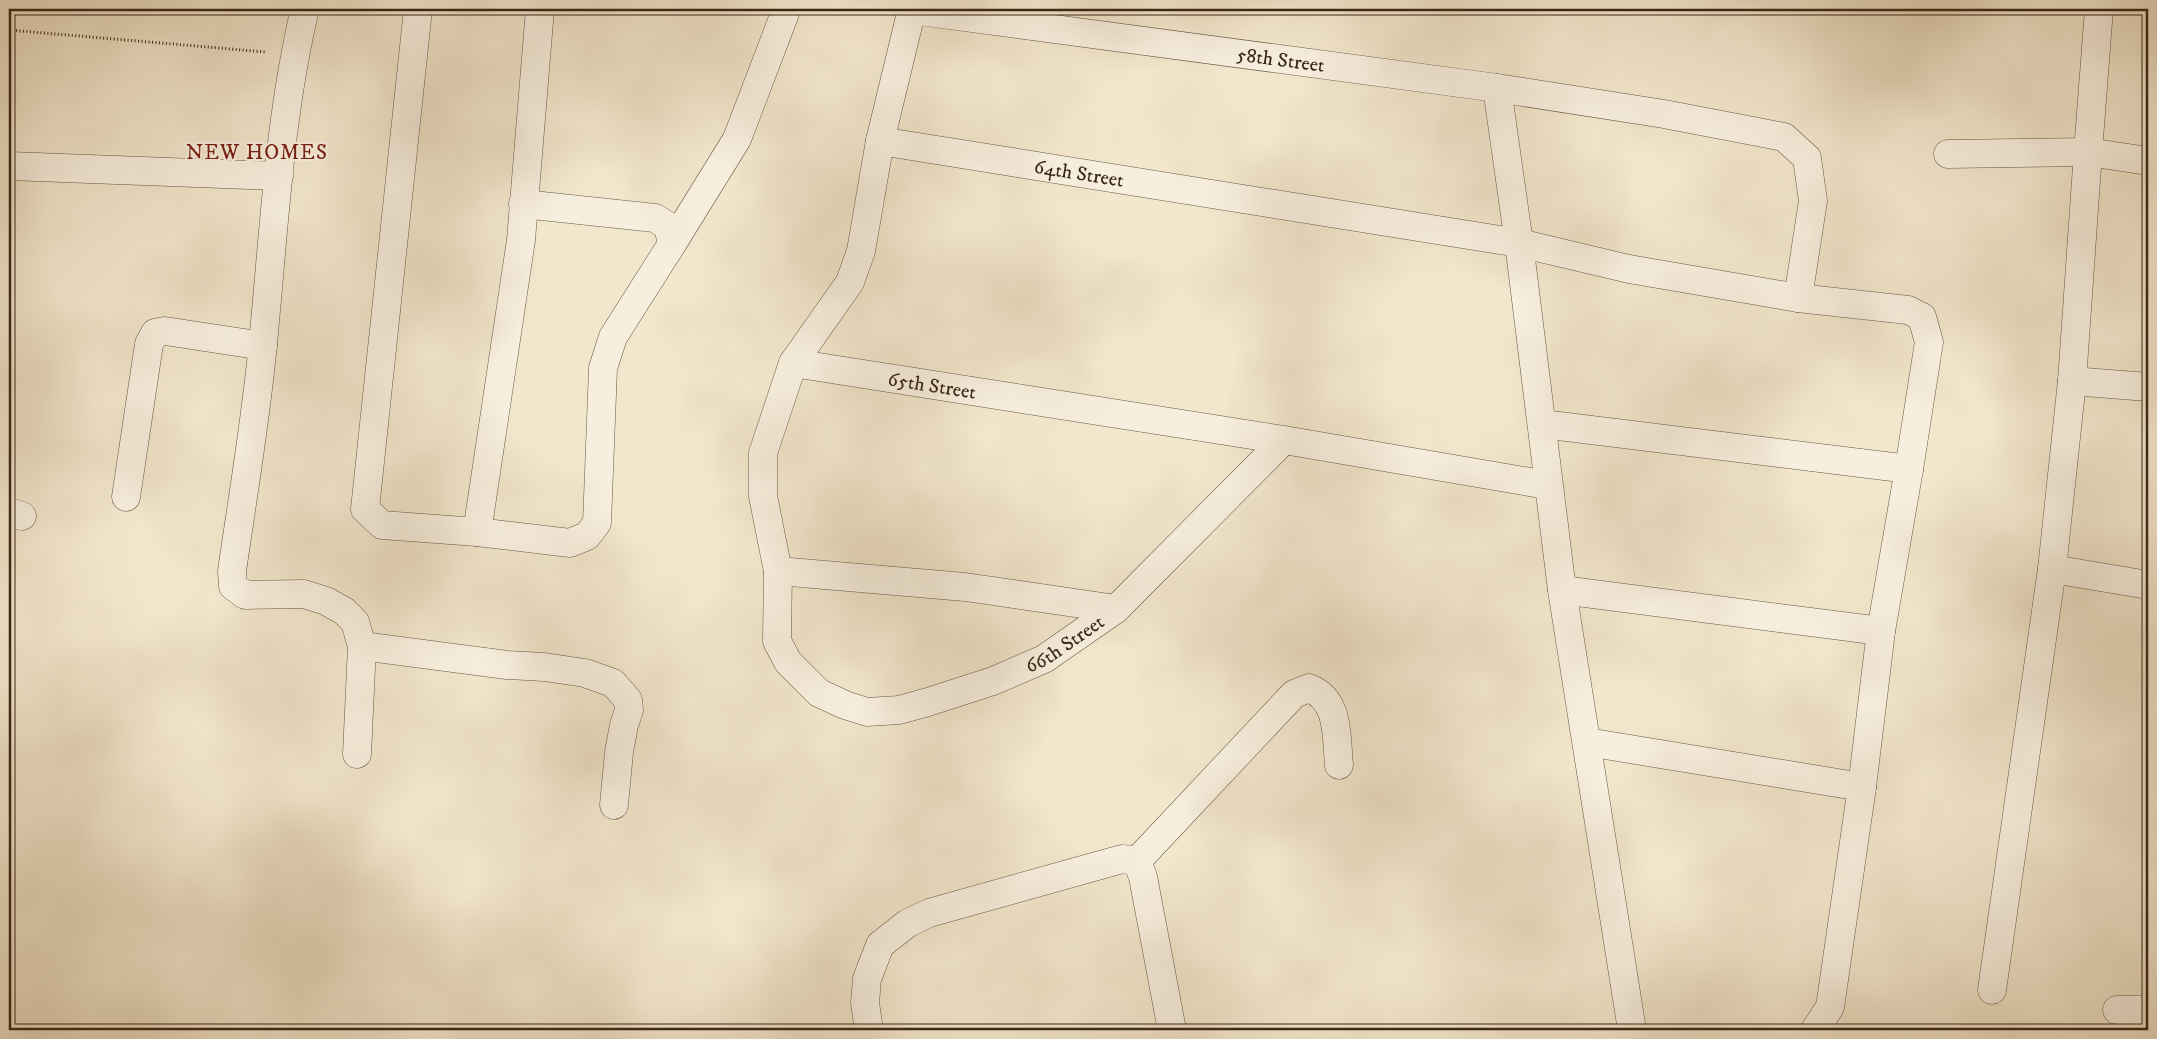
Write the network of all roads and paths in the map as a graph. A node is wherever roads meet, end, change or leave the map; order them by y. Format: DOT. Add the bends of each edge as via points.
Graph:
graph roads {
  1 [pos="305,9"];
  2 [pos="418,9"];
  3 [pos="540,9"];
  4 [pos="784,9"];
  5 [pos="912,9"];
  6 [pos="2099,9"];
  7 [pos="9,30"];
  8 [pos="294,54"];
  9 [pos="1497,88"];
  10 [pos="880,141"];
  11 [pos="2088,152"];
  12 [pos="1948,154"];
  13 [pos="2148,161"];
  14 [pos="9,166"];
  15 [pos="279,176"];
  16 [pos="524,204"];
  17 [pos="1519,243"];
  18 [pos="672,244"];
  19 [pos="1798,298"];
  20 [pos="263,346"];
  21 [pos="793,363"];
  22 [pos="2072,381"];
  23 [pos="2148,387"];
  24 [pos="1542,424"];
  25 [pos="1284,440"];
  26 [pos="1908,469"];
  27 [pos="1547,485"];
  28 [pos="126,497"];
  29 [pos="478,532"];
  30 [pos="2052,568"];
  31 [pos="778,571"];
  32 [pos="2148,585"];
  33 [pos="1562,590"];
  34 [pos="1116,609"];
  35 [pos="1880,631"];
  36 [pos="362,646"];
  37 [pos="1586,742"];
  38 [pos="357,754"];
  39 [pos="1339,764"];
  40 [pos="1862,788"];
  41 [pos="614,805"];
  42 [pos="1137,861"];
  43 [pos="1992,990"];
  44 [pos="2117,1010"];
  45 [pos="2148,1010"];
  46 [pos="869,1030"];
  47 [pos="1172,1030"];
  48 [pos="1632,1030"];
  49 [pos="1815,1030"];
  1 -- 8 [label="street"];
  2 -- 29 [label="street" via="365,509 382,525"];
  3 -- 16 [label="street"];
  4 -- 18 [label="street" via="737,139"];
  5 -- 9 [label="street, 58th Street"];
  5 -- 10 [label="street"];
  6 -- 11 [label="street"];
  7 -- 8 [label="path"];
  8 -- 15 [label="street"];
  9 -- 17 [label="street"];
  9 -- 19 [label="street, 58th Street" via="1784,137 1807,158 1813,201"];
  10 -- 17 [label="street, 64th Street"];
  10 -- 21 [label="street" via="861,251 850,282"];
  11 -- 12 [label="street"];
  11 -- 13 [label="street"];
  11 -- 22 [label="street"];
  14 -- 15 [label="street"];
  15 -- 20 [label="street"];
  16 -- 18 [label="street" via="655,218 668,226"];
  16 -- 29 [label="street"];
  17 -- 19 [label="street, 64th Street" via="1629,269"];
  17 -- 24 [label="street"];
  18 -- 29 [label="street" via="613,337 602,368 597,523 587,536 570,543"];
  19 -- 26 [label="street, 64th Street" via="1908,310 1922,317 1929,342"];
  20 -- 28 [label="street" via="165,331 155,333 149,344"];
  20 -- 36 [label="street" via="232,572 234,586 245,595 304,594 326,600 355,622"];
  21 -- 25 [label="street, 65th Street"];
  21 -- 31 [label="street" via="763,453 763,496"];
  22 -- 23 [label="street"];
  22 -- 30 [label="street"];
  24 -- 26 [label="street"];
  24 -- 27 [label="street"];
  25 -- 27 [label="street, 65th Street"];
  25 -- 34 [label="street"];
  26 -- 35 [label="street, 64th Street"];
  27 -- 33 [label="street"];
  30 -- 32 [label="street"];
  30 -- 43 [label="street"];
  31 -- 34 [label="street, 66th Street" via="965,588"];
  31 -- 34 [label="street, 66th Street" via="777,641 788,662 819,692 867,712 899,710 993,682 1044,659"];
  33 -- 35 [label="street"];
  33 -- 37 [label="street"];
  35 -- 40 [label="street, 64th Street"];
  36 -- 38 [label="street"];
  36 -- 41 [label="street" via="585,673 613,683 628,700 629,710 619,752"];
  37 -- 40 [label="street"];
  37 -- 48 [label="street"];
  39 -- 42 [label="street" via="1332,707 1320,692 1309,688 1294,694"];
  40 -- 49 [label="street, 64th Street" via="1830,1007"];
  42 -- 46 [label="street" via="1122,859 929,913 908,923 880,945 867,979 865,1003"];
  42 -- 47 [label="street" via="1143,877"];
  44 -- 45 [label="street"];
}
